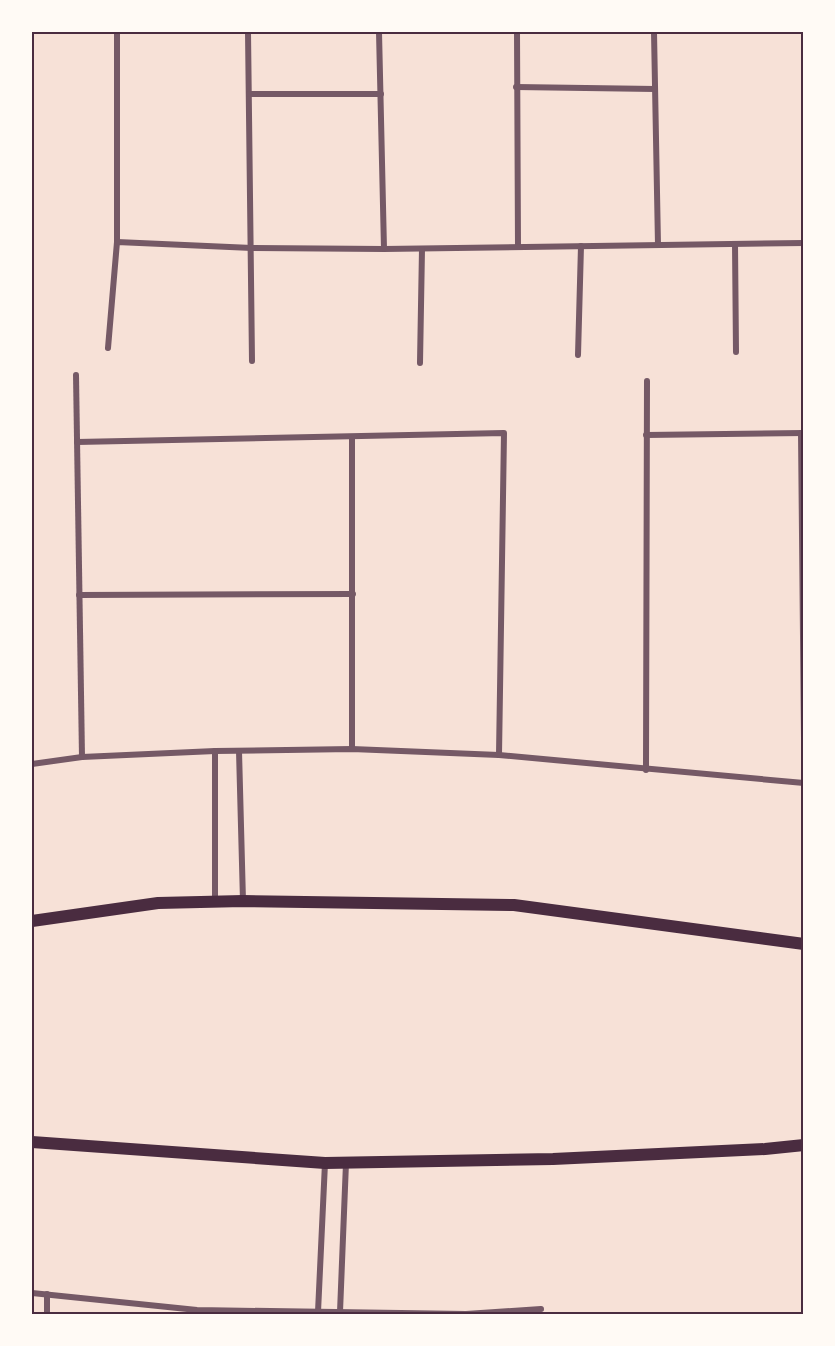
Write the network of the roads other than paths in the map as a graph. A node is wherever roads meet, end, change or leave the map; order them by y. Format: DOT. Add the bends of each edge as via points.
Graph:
graph roads {
  1 [pos="117,32"];
  2 [pos="248,32"];
  3 [pos="379,32"];
  4 [pos="517,32"];
  5 [pos="654,32"];
  6 [pos="516,87"];
  7 [pos="655,89"];
  8 [pos="249,94"];
  9 [pos="381,94"];
  10 [pos="117,242"];
  11 [pos="804,243"];
  12 [pos="735,244"];
  13 [pos="658,245"];
  14 [pos="581,246"];
  15 [pos="252,248"];
  16 [pos="518,248"];
  17 [pos="384,249"];
  18 [pos="422,249"];
  19 [pos="108,348"];
  20 [pos="736,352"];
  21 [pos="578,355"];
  22 [pos="252,361"];
  23 [pos="420,363"];
  24 [pos="76,375"];
  25 [pos="647,381"];
  26 [pos="802,433"];
  27 [pos="646,435"];
  28 [pos="352,438"];
  29 [pos="77,442"];
  30 [pos="803,586"];
  31 [pos="352,594"];
  32 [pos="79,595"];
  33 [pos="804,736"];
  34 [pos="352,749"];
  35 [pos="215,751"];
  36 [pos="239,751"];
  37 [pos="500,755"];
  38 [pos="82,757"];
  39 [pos="32,764"];
  40 [pos="646,770"];
  41 [pos="804,783"];
  42 [pos="243,901"];
  43 [pos="214,902"];
  44 [pos="32,921"];
  45 [pos="804,944"];
  46 [pos="32,1142"];
  47 [pos="804,1144"];
  48 [pos="346,1162"];
  49 [pos="325,1163"];
  50 [pos="32,1293"];
  51 [pos="47,1294"];
  52 [pos="541,1309"];
  53 [pos="197,1312"];
  54 [pos="318,1312"];
  55 [pos="340,1312"];
  56 [pos="47,1314"];
  57 [pos="466,1314"];
  1 -- 10 [label="street"];
  2 -- 8 [label="street"];
  3 -- 9 [label="street"];
  4 -- 6 [label="street"];
  5 -- 7 [label="street"];
  6 -- 7 [label="street"];
  6 -- 16 [label="street"];
  7 -- 13 [label="street"];
  8 -- 9 [label="street"];
  8 -- 15 [label="street"];
  9 -- 17 [label="street"];
  10 -- 15 [label="street"];
  10 -- 19 [label="street"];
  11 -- 12 [label="street"];
  12 -- 13 [label="street"];
  12 -- 20 [label="street"];
  13 -- 14 [label="street"];
  14 -- 16 [label="street"];
  14 -- 21 [label="street"];
  15 -- 17 [label="street"];
  15 -- 22 [label="street"];
  16 -- 18 [label="street"];
  17 -- 18 [label="street"];
  18 -- 23 [label="street"];
  24 -- 29 [label="street"];
  25 -- 27 [label="street"];
  26 -- 27 [label="street"];
  26 -- 30 [label="street"];
  27 -- 40 [label="street"];
  28 -- 29 [label="street"];
  28 -- 31 [label="street"];
  28 -- 37 [label="street" via="504,433"];
  29 -- 32 [label="street"];
  30 -- 33 [label="street"];
  31 -- 32 [label="street"];
  31 -- 34 [label="street"];
  32 -- 38 [label="street"];
  34 -- 36 [label="street"];
  34 -- 37 [label="street"];
  35 -- 36 [label="street"];
  35 -- 38 [label="street"];
  35 -- 43 [label="street"];
  36 -- 42 [label="street"];
  37 -- 40 [label="street"];
  38 -- 39 [label="street"];
  40 -- 41 [label="street"];
  42 -- 43 [label="main road"];
  42 -- 45 [label="main road" via="514,905"];
  43 -- 44 [label="main road" via="158,903"];
  46 -- 49 [label="main road"];
  47 -- 48 [label="main road" via="565,1158"];
  48 -- 49 [label="main road"];
  48 -- 55 [label="street"];
  49 -- 54 [label="street"];
  50 -- 51 [label="street"];
  51 -- 53 [label="street"];
  51 -- 56 [label="street"];
  52 -- 57 [label="street"];
  53 -- 54 [label="street"];
  54 -- 55 [label="street"];
  55 -- 57 [label="street"];
}
